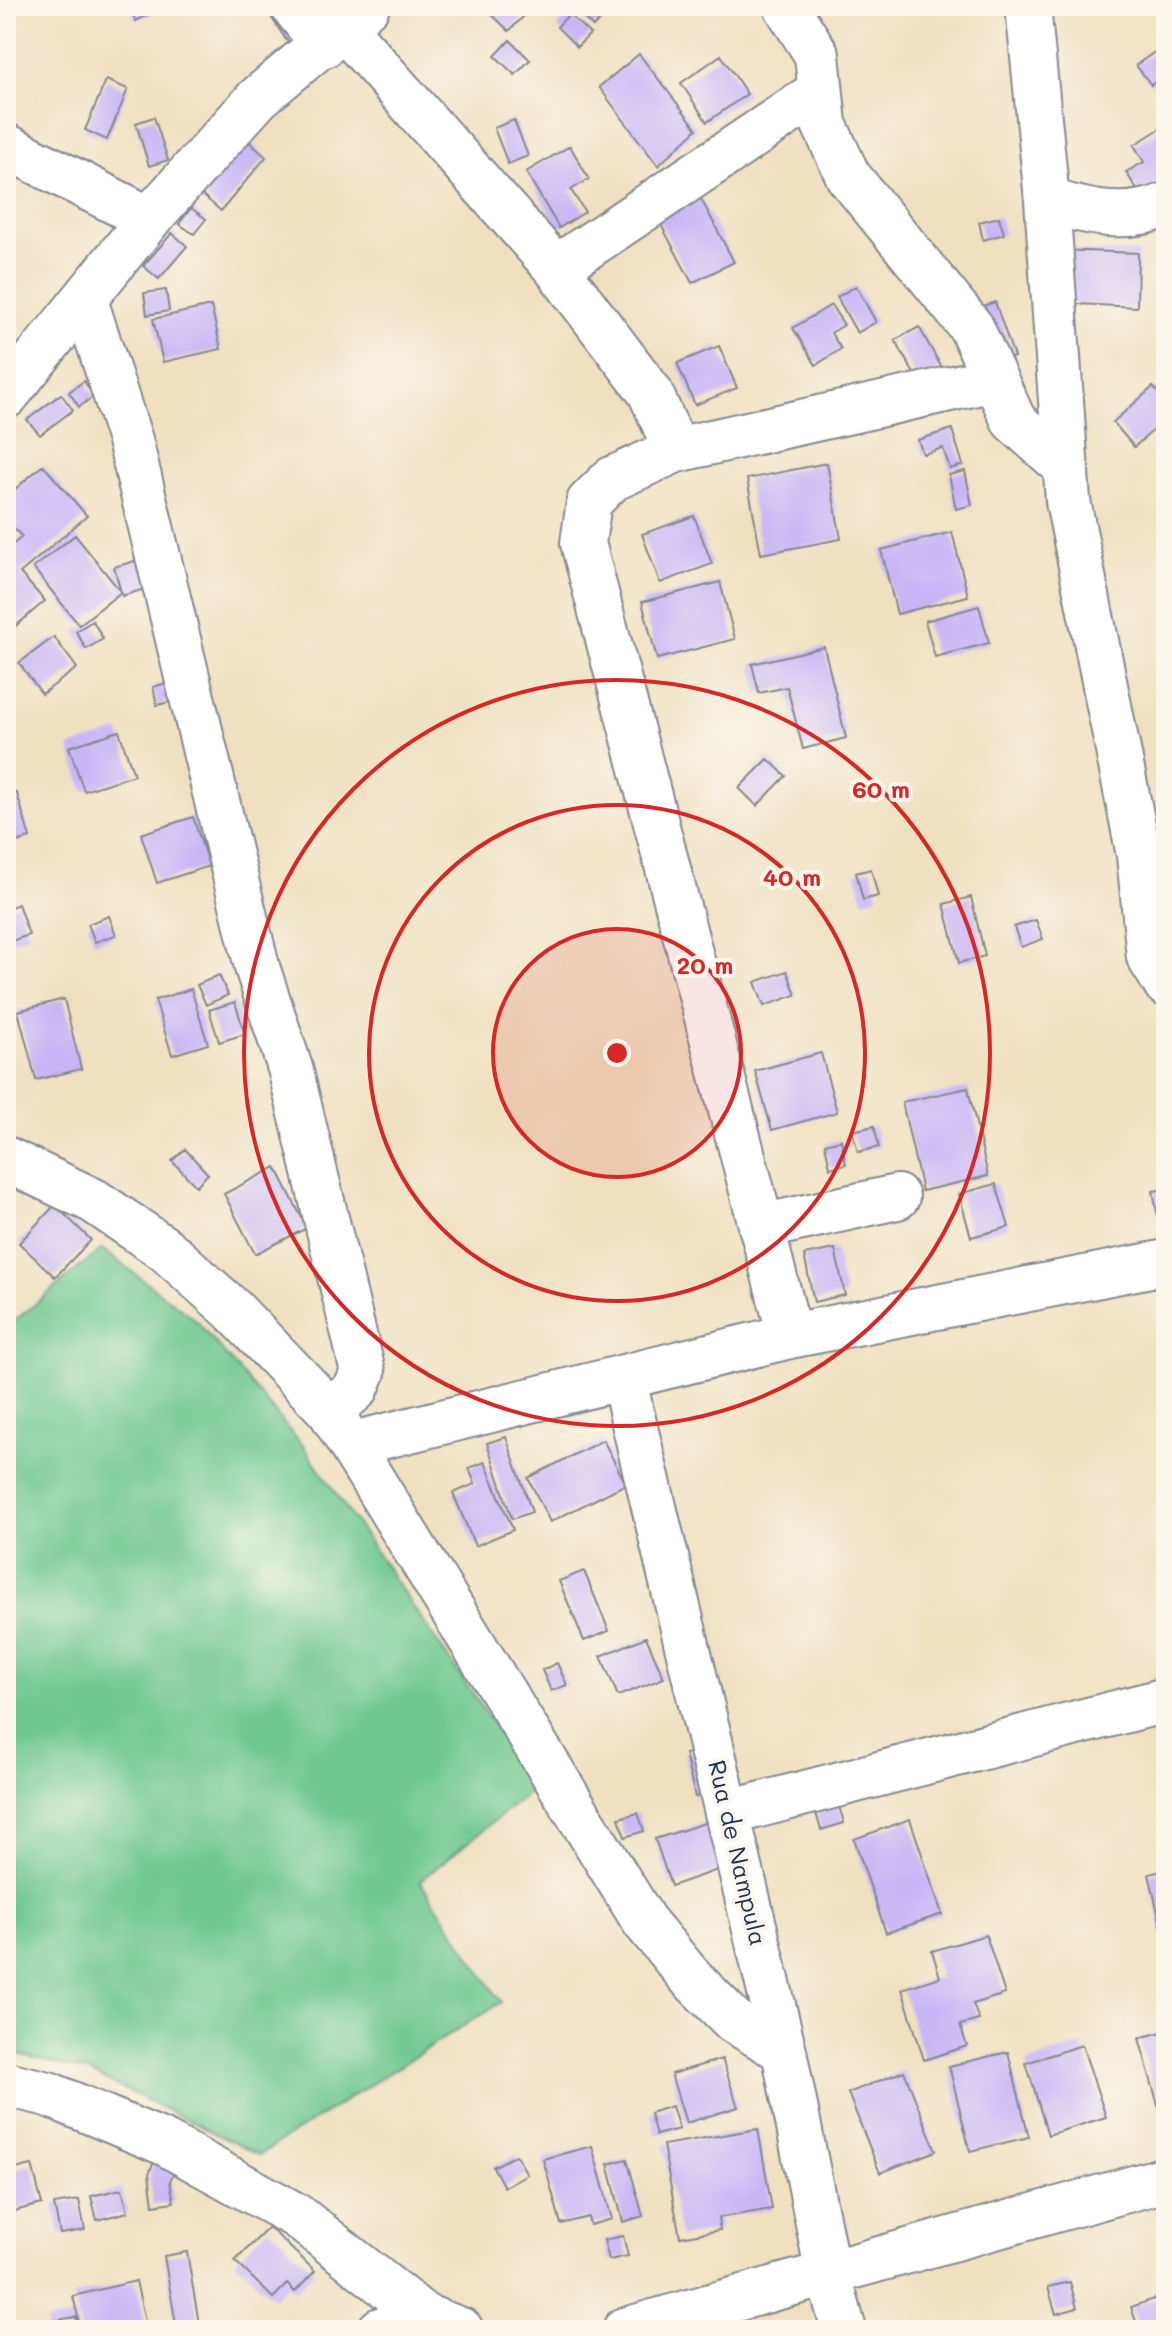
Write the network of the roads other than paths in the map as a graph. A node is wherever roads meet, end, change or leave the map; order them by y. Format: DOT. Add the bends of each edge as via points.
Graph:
graph roads {
  1 [pos="293,6"];
  2 [pos="786,6"];
  3 [pos="1028,6"];
  4 [pos="345,26"];
  5 [pos="820,91"];
  6 [pos="6,146"];
  7 [pos="1047,200"];
  8 [pos="1166,205"];
  9 [pos="149,219"];
  10 [pos="556,268"];
  11 [pos="85,300"];
  12 [pos="994,379"];
  13 [pos="6,396"];
  14 [pos="676,450"];
  15 [pos="1066,467"];
  16 [pos="1166,984"];
  17 [pos="6,1159"];
  18 [pos="897,1197"];
  19 [pos="761,1227"];
  20 [pos="1166,1262"];
  21 [pos="790,1336"];
  22 [pos="623,1377"];
  23 [pos="342,1428"];
  24 [pos="1166,1700"];
  25 [pos="728,1813"];
  26 [pos="784,2051"];
  27 [pos="6,2084"];
  28 [pos="1166,2179"];
  29 [pos="828,2274"];
  30 [pos="442,2323"];
  31 [pos="380,2330"];
  32 [pos="625,2330"];
  33 [pos="844,2330"];
  1 -- 4 [label="street"];
  2 -- 5 [label="street" via="817,55"];
  3 -- 7 [label="street"];
  4 -- 9 [label="street" via="258,98"];
  4 -- 10 [label="street"];
  5 -- 10 [label="street"];
  5 -- 12 [label="street" via="824,124 848,176 971,327"];
  6 -- 9 [label="street"];
  7 -- 8 [label="street" via="1092,214 1132,215"];
  7 -- 15 [label="street"];
  9 -- 11 [label="street"];
  10 -- 14 [label="street" via="650,392"];
  11 -- 13 [label="street"];
  11 -- 23 [label="street" via="130,440 257,967 290,1068 363,1372"];
  12 -- 14 [label="street"];
  12 -- 15 [label="street" via="1014,421"];
  14 -- 19 [label="street" via="612,479 589,502 583,543"];
  15 -- 16 [label="street" via="1068,501 1139,855 1149,957"];
  17 -- 23 [label="street" via="94,1201 165,1249 233,1310"];
  18 -- 19 [label="street"];
  19 -- 21 [label="street"];
  20 -- 21 [label="street"];
  21 -- 22 [label="street"];
  22 -- 23 [label="street"];
  22 -- 25 [label="street, Rua de Nampula"];
  23 -- 26 [label="street" via="644,1921 734,2021"];
  24 -- 25 [label="street"];
  25 -- 26 [label="street, Rua de Nampula"];
  26 -- 29 [label="street, Rua de Nampula"];
  27 -- 30 [label="street" via="48,2094 165,2143 297,2216"];
  28 -- 29 [label="street"];
  29 -- 32 [label="street"];
  29 -- 33 [label="street, Rua de Nampula"];
  30 -- 31 [label="street"];
}
